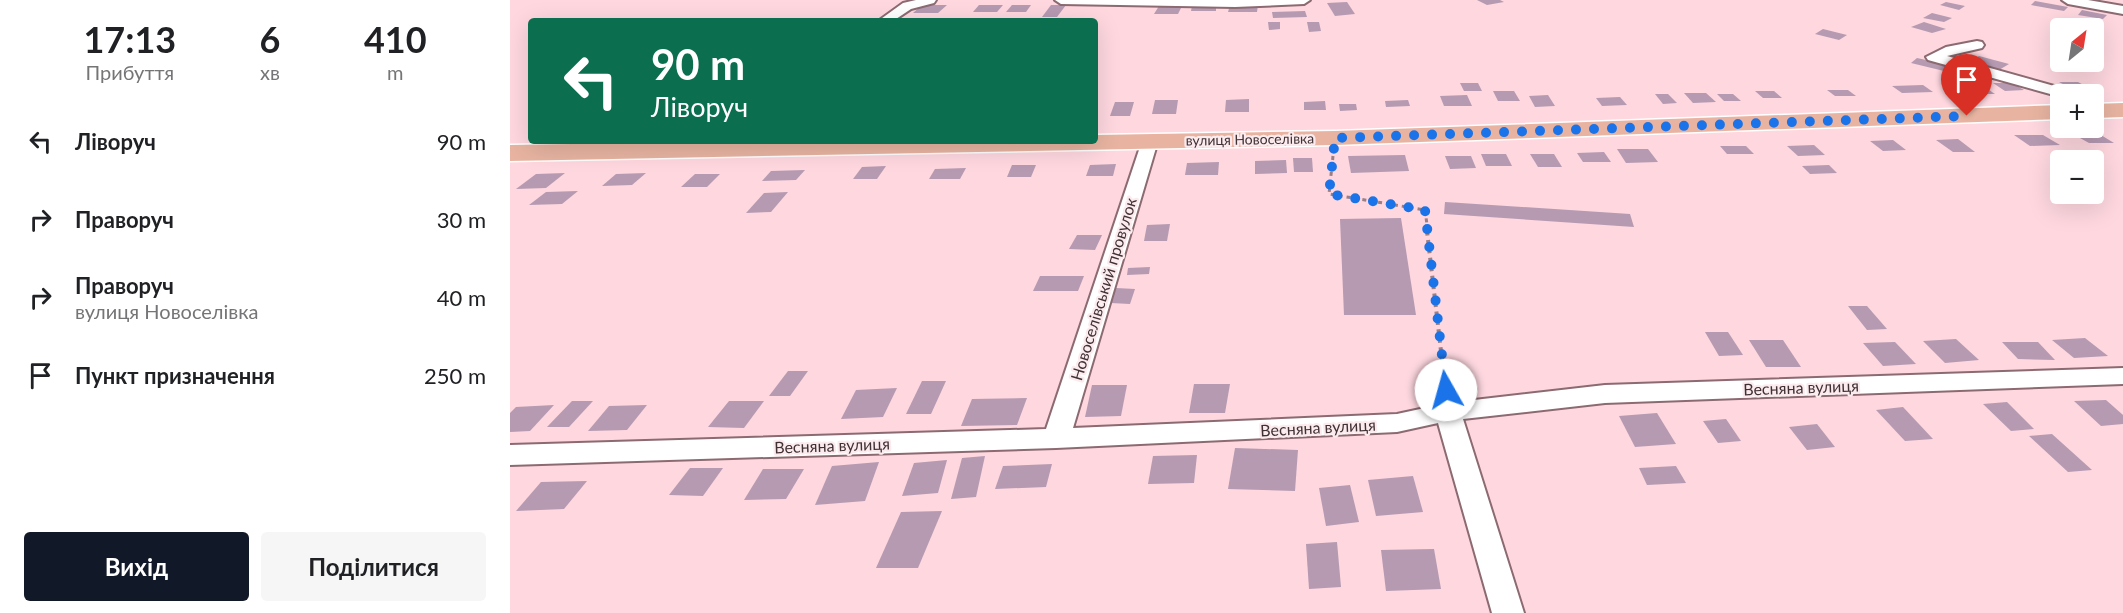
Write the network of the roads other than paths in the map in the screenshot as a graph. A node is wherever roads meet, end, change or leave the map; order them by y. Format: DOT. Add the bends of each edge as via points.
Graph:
graph roads {
  1 [pos="930,0"];
  2 [pos="1060,0"];
  3 [pos="1304,0"];
  4 [pos="2072,0"];
  5 [pos="924,1"];
  6 [pos="2123,10"];
  7 [pos="889,18"];
  8 [pos="1977,45"];
  9 [pos="2050,89"];
  10 [pos="2050,112"];
  11 [pos="1150,141"];
  12 [pos="1098,142"];
  13 [pos="845,144"];
  14 [pos="743,145"];
  15 [pos="510,153"];
  16 [pos="2123,376"];
  17 [pos="1448,412"];
  18 [pos="1056,438"];
  19 [pos="510,455"];
  20 [pos="1508,613"];
  1 -- 5 [label="street"];
  2 -- 3 [label="street"];
  4 -- 6 [label="street"];
  5 -- 7 [label="street" via="907,6"];
  8 -- 9 [label="street" via="1933,57"];
  10 -- 11 [label="main road, вулиця Новоселівка"];
  11 -- 12 [label="main road, вулиця Новоселівка"];
  11 -- 18 [label="street, Новоселівський провулок"];
  13 -- 14 [label="main road, вулиця Новоселівка"];
  14 -- 15 [label="main road, вулиця Новоселівка"];
  16 -- 17 [label="street, Весняна вулиця" via="1605,394"];
  17 -- 18 [label="street, Весняна вулиця" via="1397,423"];
  17 -- 20 [label="street"];
  18 -- 19 [label="street, Весняна вулиця"];
}
